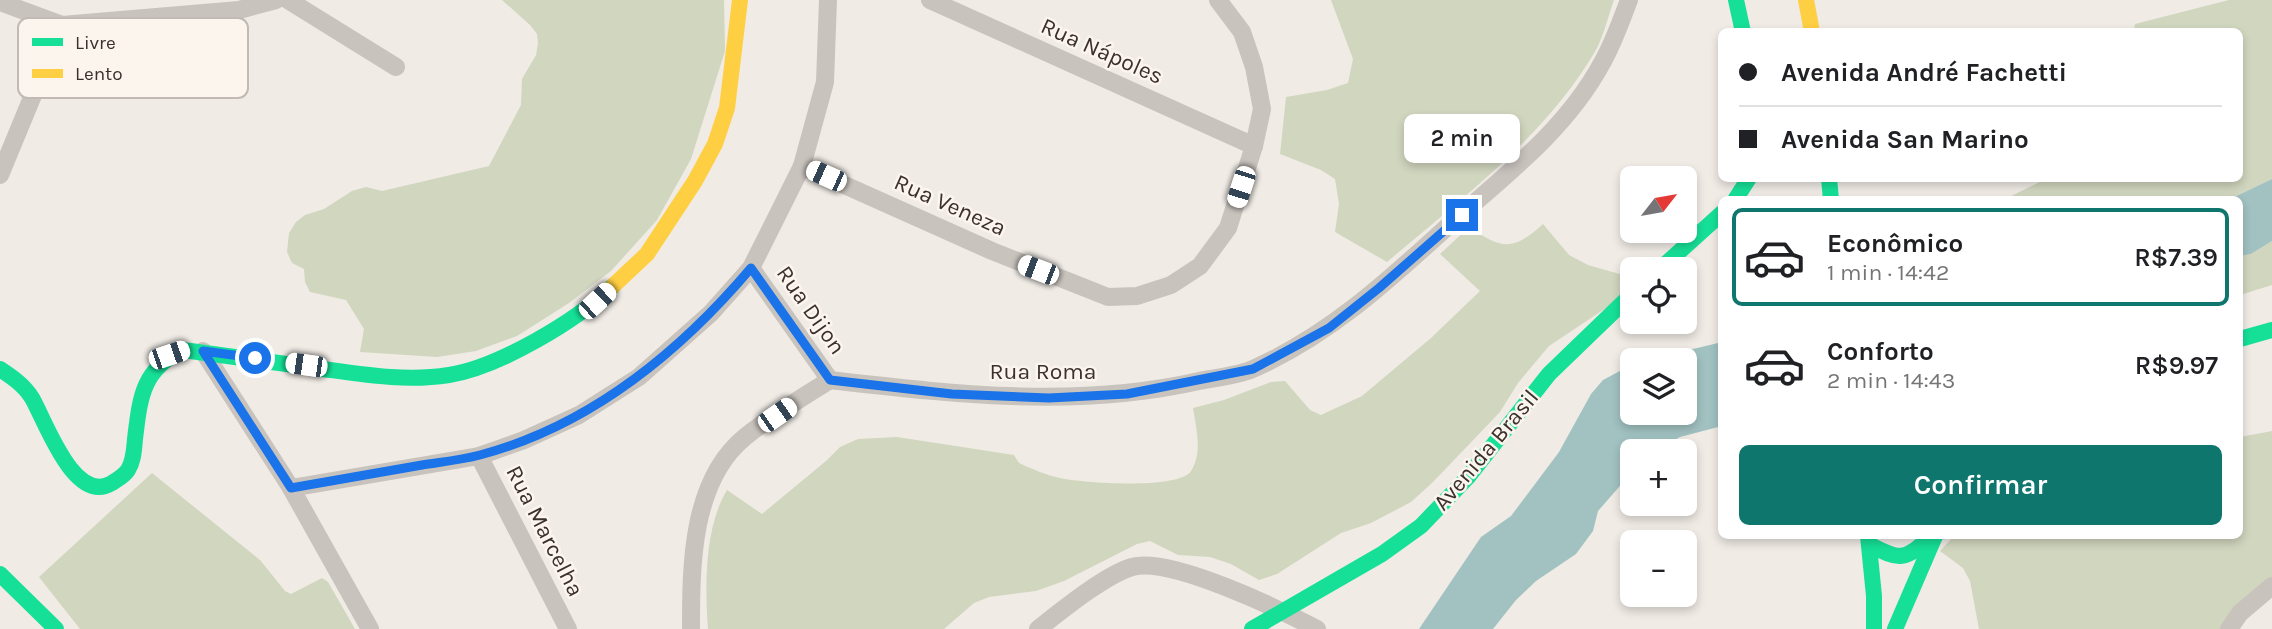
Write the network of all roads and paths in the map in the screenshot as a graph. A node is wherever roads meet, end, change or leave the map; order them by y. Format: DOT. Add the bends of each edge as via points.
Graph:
graph roads {
  1 [pos="276,0"];
  2 [pos="288,0"];
  3 [pos="740,0"];
  4 [pos="828,0"];
  5 [pos="930,0"];
  6 [pos="1218,0"];
  7 [pos="1629,0"];
  8 [pos="1737,0"];
  9 [pos="1806,0"];
  10 [pos="1817,0"];
  11 [pos="0,2"];
  12 [pos="43,18"];
  13 [pos="145,18"];
  14 [pos="1743,28"];
  15 [pos="1814,28"];
  16 [pos="1815,28"];
  17 [pos="396,67"];
  18 [pos="32,98"];
  19 [pos="1254,146"];
  20 [pos="803,166"];
  21 [pos="0,175"];
  22 [pos="1718,217"];
  23 [pos="1673,257"];
  24 [pos="751,268"];
  25 [pos="1620,305"];
  26 [pos="2272,330"];
  27 [pos="2243,338"];
  28 [pos="203,351"];
  29 [pos="0,369"];
  30 [pos="830,380"];
  31 [pos="478,456"];
  32 [pos="291,488"];
  33 [pos="1929,539"];
  34 [pos="1932,539"];
  35 [pos="1869,540"];
  36 [pos="0,574"];
  37 [pos="2272,586"];
  38 [pos="1874,596"];
  39 [pos="1281,610"];
  40 [pos="56,629"];
  41 [pos="370,629"];
  42 [pos="568,629"];
  43 [pos="691,629"];
  44 [pos="1038,629"];
  45 [pos="1252,629"];
  46 [pos="1317,629"];
  47 [pos="1858,629"];
  48 [pos="1874,629"];
  49 [pos="1895,629"];
  50 [pos="2229,629"];
  1 -- 13 [label="street" via="239,10"];
  2 -- 17 [label="street"];
  3 -- 28 [label="main road" via="727,108 695,181 648,254 597,301 547,335 450,375 395,379"];
  4 -- 20 [label="street" via="825,82"];
  5 -- 19 [label="street, Rua Nápoles"];
  6 -- 19 [label="street, Rua Veneza" via="1242,32 1254,67 1262,109"];
  7 -- 30 [label="street, Rua Roma" via="1602,63 1571,109 1513,171 1329,328 1253,369 1127,394 1049,398 952,394"];
  8 -- 14 [label="main road"];
  9 -- 15 [label="main road"];
  10 -- 16 [label="main road"];
  11 -- 12 [label="street"];
  18 -- 21 [label="street"];
  19 -- 20 [label="street, Rua Veneza" via="1227,228 1200,266 1171,285 1137,296 1108,297 1004,257"];
  20 -- 24 [label="street"];
  22 -- 23 [label="main road"];
  24 -- 30 [label="street, Rua Dijon"];
  24 -- 31 [label="street" via="711,313 639,377 579,415"];
  25 -- 39 [label="main road, Avenida Brasil" via="1539,386 1454,494 1419,528"];
  26 -- 27 [label="main road"];
  28 -- 29 [label="main road" via="183,350 159,362 142,392 128,472 103,489 86,485 75,474 34,400"];
  28 -- 32 [label="street"];
  30 -- 43 [label="street" via="742,439 716,472 699,516 691,573"];
  31 -- 32 [label="street"];
  31 -- 42 [label="street, Rua Marcelha"];
  32 -- 41 [label="street"];
  33 -- 35 [label="main road" via="1903,558 1893,558"];
  34 -- 49 [label="main road"];
  35 -- 38 [label="main road"];
  36 -- 40 [label="main road"];
  37 -- 50 [label="street" via="2240,613"];
  38 -- 47 [label="street"];
  38 -- 48 [label="main road"];
  39 -- 44 [label="street" via="1157,565 1132,567 1114,576"];
  39 -- 45 [label="main road, Avenida Brasil"];
  39 -- 46 [label="street"];
}
